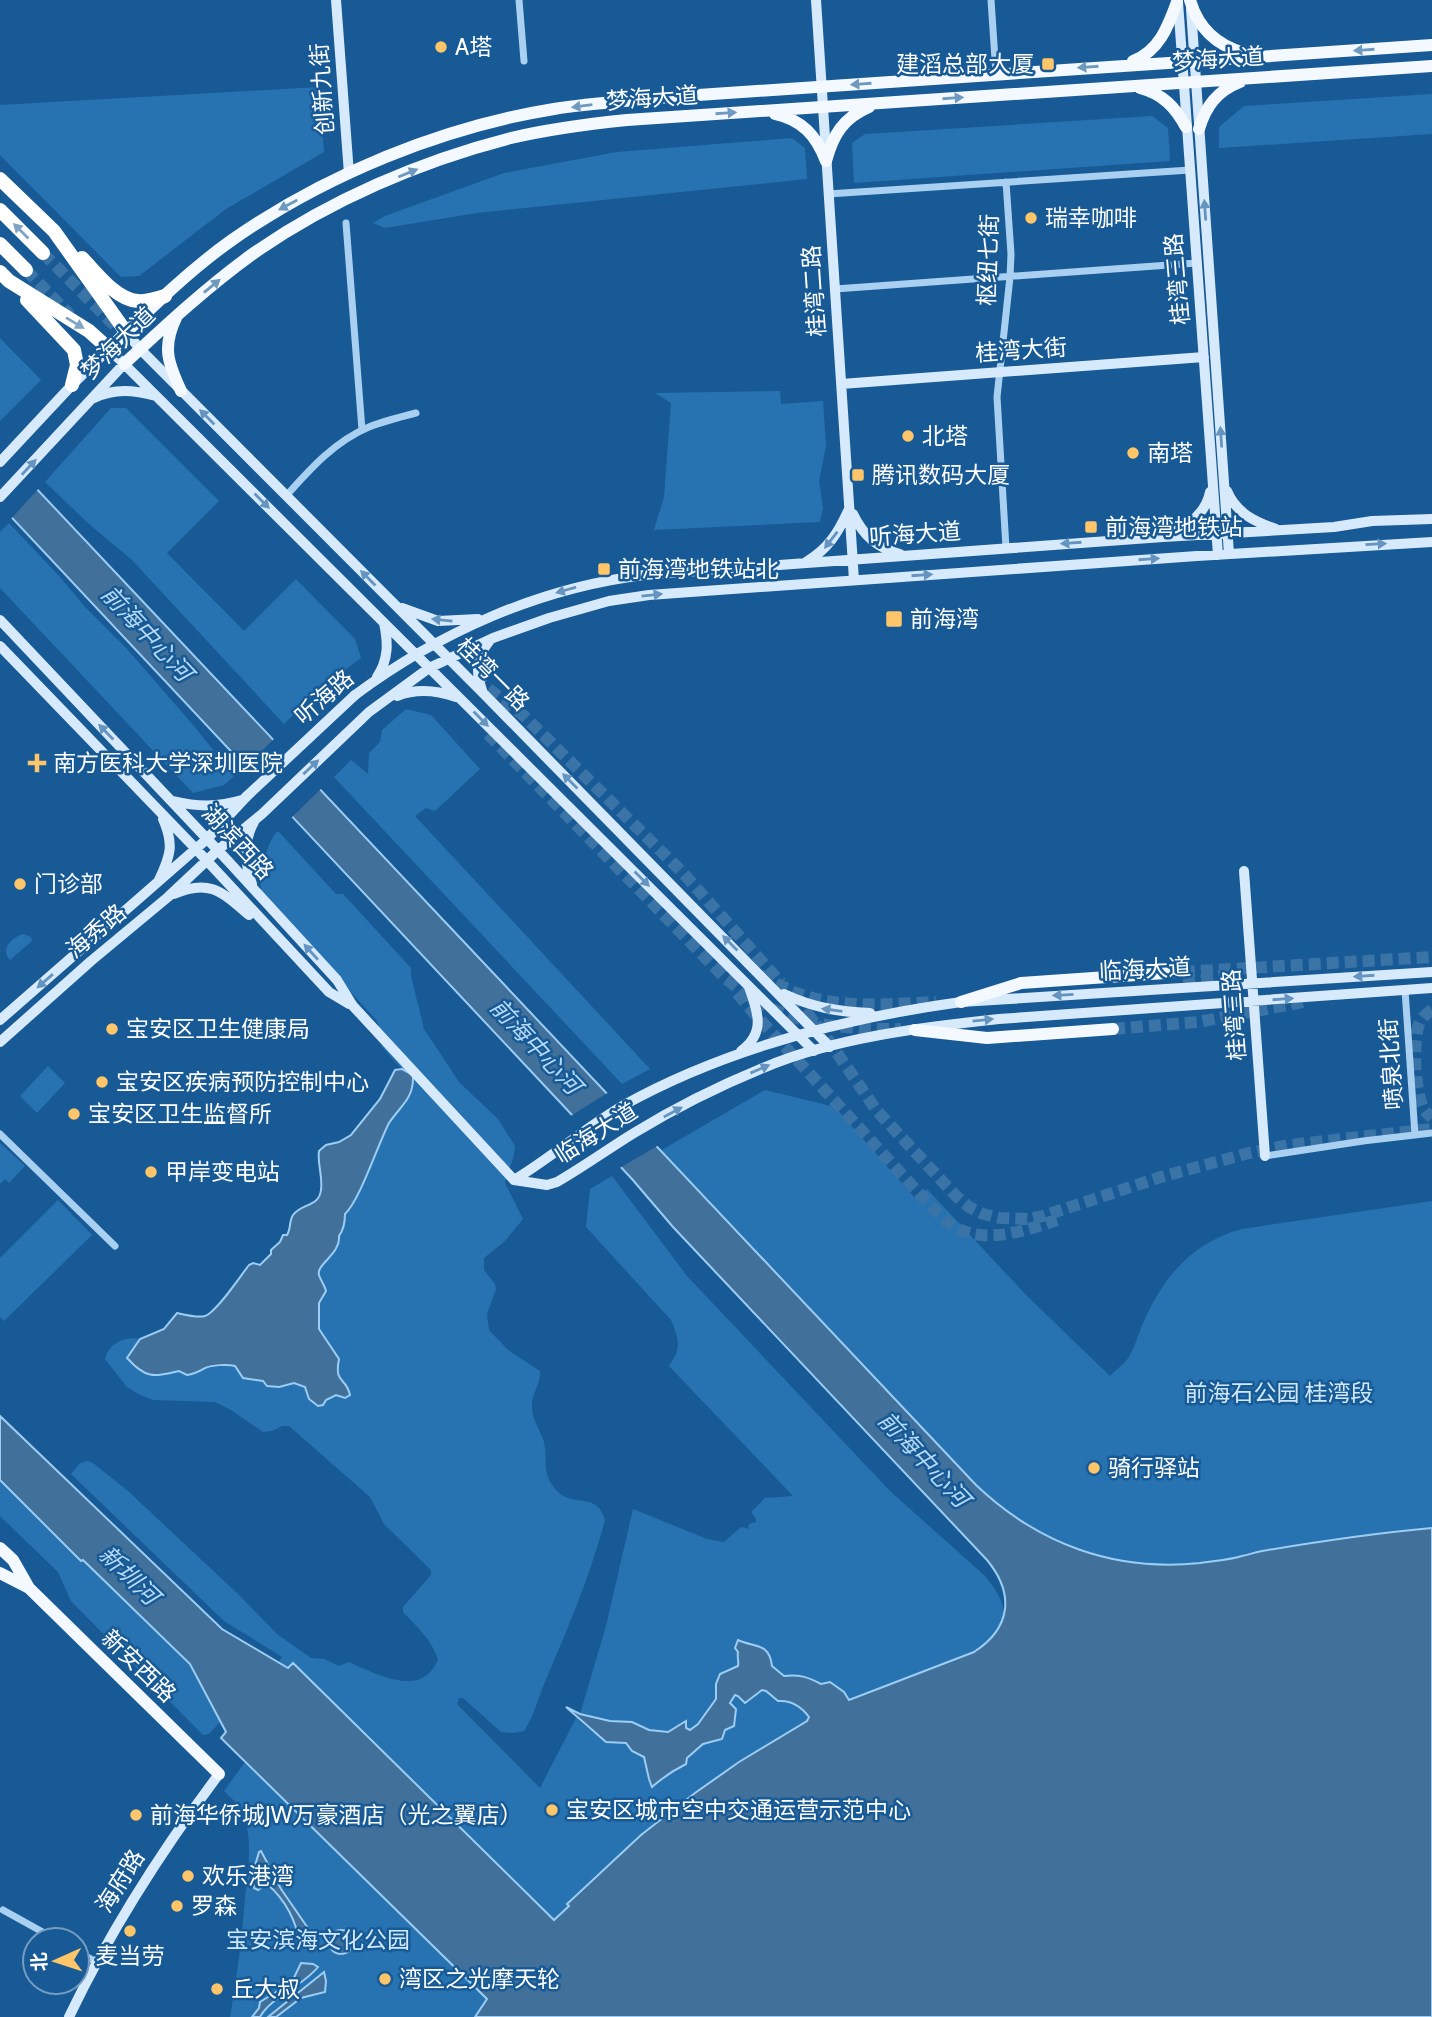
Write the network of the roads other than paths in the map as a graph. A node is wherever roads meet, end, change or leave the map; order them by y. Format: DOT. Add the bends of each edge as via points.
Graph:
graph roads {
  1 [pos="336,0"];
  2 [pos="519,0"];
  3 [pos="816,0"];
  4 [pos="991,0"];
  5 [pos="1182,1"];
  6 [pos="1432,45"];
  7 [pos="1254,56"];
  8 [pos="1188,60"];
  9 [pos="524,61"];
  10 [pos="1124,65"];
  11 [pos="1432,66"];
  12 [pos="996,74"];
  13 [pos="1255,77"];
  14 [pos="1189,82"];
  15 [pos="1126,85"];
  16 [pos="821,87"];
  17 [pos="881,103"];
  18 [pos="822,107"];
  19 [pos="761,111"];
  20 [pos="1193,128"];
  21 [pos="826,161"];
  22 [pos="1189,170"];
  23 [pos="349,174"];
  24 [pos="3,181"];
  25 [pos="1006,182"];
  26 [pos="828,194"];
  27 [pos="0,210"];
  28 [pos="346,223"];
  29 [pos="54,231"];
  30 [pos="0,244"];
  31 [pos="43,253"];
  32 [pos="1197,263"];
  33 [pos="26,270"];
  34 [pos="4,276"];
  35 [pos="1010,277"];
  36 [pos="835,289"];
  37 [pos="165,296"];
  38 [pos="178,314"];
  39 [pos="126,332"];
  40 [pos="109,349"];
  41 [pos="140,349"];
  42 [pos="1204,357"];
  43 [pos="124,364"];
  44 [pos="998,373"];
  45 [pos="841,384"];
  46 [pos="72,385"];
  47 [pos="181,391"];
  48 [pos="157,396"];
  49 [pos="88,401"];
  50 [pos="416,413"];
  51 [pos="362,430"];
  52 [pos="0,461"];
  53 [pos="1218,479"];
  54 [pos="286,496"];
  55 [pos="0,497"];
  56 [pos="849,508"];
  57 [pos="1432,519"];
  58 [pos="1282,531"];
  59 [pos="1222,534"];
  60 [pos="1163,537"];
  61 [pos="1432,542"];
  62 [pos="1006,548"];
  63 [pos="1224,554"];
  64 [pos="910,555"];
  65 [pos="853,560"];
  66 [pos="804,563"];
  67 [pos="854,580"];
  68 [pos="395,605"];
  69 [pos="491,617"];
  70 [pos="0,620"];
  71 [pos="384,623"];
  72 [pos="492,638"];
  73 [pos="433,643"];
  74 [pos="0,646"];
  75 [pos="415,654"];
  76 [pos="448,658"];
  77 [pos="429,667"];
  78 [pos="372,683"];
  79 [pos="485,695"];
  80 [pos="388,699"];
  81 [pos="463,701"];
  82 [pos="244,798"];
  83 [pos="172,801"];
  84 [pos="161,813"];
  85 [pos="259,816"];
  86 [pos="207,839"];
  87 [pos="196,849"];
  88 [pos="218,850"];
  89 [pos="207,861"];
  90 [pos="1244,871"];
  91 [pos="157,884"];
  92 [pos="255,890"];
  93 [pos="145,895"];
  94 [pos="169,897"];
  95 [pos="155,909"];
  96 [pos="280,939"];
  97 [pos="1432,972"];
  98 [pos="1165,973"];
  99 [pos="748,984"];
  100 [pos="1252,984"];
  101 [pos="1432,988"];
  102 [pos="1405,990"];
  103 [pos="778,992"];
  104 [pos="1254,1001"];
  105 [pos="961,1002"];
  106 [pos="353,1006"];
  107 [pos="890,1013"];
  108 [pos="0,1020"];
  109 [pos="1113,1029"];
  110 [pos="915,1030"];
  111 [pos="816,1031"];
  112 [pos="799,1035"];
  113 [pos="0,1042"];
  114 [pos="830,1047"];
  115 [pos="814,1051"];
  116 [pos="737,1054"];
  117 [pos="1432,1133"];
  118 [pos="0,1134"];
  119 [pos="1415,1135"];
  120 [pos="1265,1156"];
  121 [pos="514,1180"];
  122 [pos="115,1246"];
  123 [pos="0,1548"];
  124 [pos="0,1573"];
  125 [pos="29,1588"];
  126 [pos="219,1774"];
  127 [pos="3,1910"];
  128 [pos="32,1926"];
  129 [pos="91,1959"];
  130 [pos="96,1962"];
  131 [pos="69,2017"];
  1 -- 23 [label="main road, 创新九街"];
  2 -- 9 [label="street"];
  3 -- 16 [label="main road, 桂湾二路"];
  4 -- 12 [label="street"];
  5 -- 7 [label="main road" via="1213,39"];
  5 -- 8 [label="main road, 桂湾三路"];
  5 -- 10 [label="main road" via="1155,47"];
  6 -- 7 [label="main road, 梦海大道, one-way"];
  7 -- 8 [label="main road, 梦海大道"];
  8 -- 10 [label="main road, 梦海大道"];
  8 -- 14 [label="main road, 桂湾三路"];
  10 -- 12 [label="main road, 梦海大道, one-way"];
  11 -- 13 [label="main road, 梦海大道"];
  12 -- 16 [label="main road, 梦海大道, one-way"];
  13 -- 14 [label="main road, 梦海大道"];
  13 -- 20 [label="main road" via="1216,96"];
  14 -- 15 [label="main road, 梦海大道"];
  14 -- 20 [label="main road, 桂湾三路"];
  17 -- 15 [label="main road, 梦海大道, one-way"];
  15 -- 20 [label="main road" via="1165,98"];
  16 -- 18 [label="main road, 桂湾二路"];
  16 -- 23 [label="main road, 梦海大道, one-way" via="553,110 430,141"];
  17 -- 18 [label="main road, 梦海大道"];
  17 -- 21 [label="main road" via="846,120 834,136"];
  18 -- 19 [label="main road, 梦海大道"];
  18 -- 21 [label="main road, 桂湾二路"];
  19 -- 21 [label="main road" via="805,127"];
  38 -- 19 [label="main road, 梦海大道, one-way" via="303,222 443,159 513,138 586,125"];
  20 -- 22 [label="main road, 桂湾三路"];
  53 -- 20 [label="main road, 桂湾三路, one-way"];
  21 -- 26 [label="main road, 桂湾二路"];
  22 -- 25 [label="street"];
  22 -- 32 [label="main road, 桂湾三路"];
  23 -- 37 [label="main road, 梦海大道, one-way" via="275,212 222,247"];
  24 -- 29 [label="highway"];
  25 -- 26 [label="street"];
  25 -- 35 [label="street, 枢纽七街"];
  26 -- 36 [label="main road, 桂湾二路"];
  31 -- 27 [label="highway, one-way"];
  28 -- 51 [label="street"];
  29 -- 37 [label="highway" via="128,299"];
  29 -- 39 [label="highway"];
  30 -- 33 [label="highway"];
  32 -- 35 [label="street"];
  32 -- 42 [label="main road, 桂湾三路"];
  34 -- 40 [label="highway, one-way"];
  34 -- 46 [label="highway" via="74,351 77,365"];
  35 -- 36 [label="street"];
  35 -- 44 [label="street, 枢纽七街"];
  36 -- 45 [label="main road, 桂湾二路"];
  37 -- 39 [label="main road, 梦海大道"];
  38 -- 41 [label="main road, 梦海大道"];
  38 -- 47 [label="main road" via="167,351"];
  39 -- 40 [label="main road, 梦海大道"];
  39 -- 41 [label="main road, 桂湾一路"];
  40 -- 43 [label="main road, 桂湾一路"];
  40 -- 46 [label="main road, 梦海大道"];
  41 -- 43 [label="main road, 梦海大道"];
  41 -- 47 [label="main road, 桂湾一路"];
  42 -- 44 [label="main road, 桂湾大街"];
  42 -- 53 [label="main road, 桂湾三路"];
  43 -- 48 [label="main road, 桂湾一路"];
  43 -- 49 [label="main road, 梦海大道"];
  44 -- 45 [label="main road, 桂湾大街"];
  44 -- 62 [label="street, 枢纽七街"];
  45 -- 56 [label="main road, 桂湾二路"];
  46 -- 52 [label="main road, 梦海大道"];
  54 -- 47 [label="main road, 桂湾一路, one-way"];
  48 -- 49 [label="main road" via="115,391"];
  48 -- 71 [label="main road, 桂湾一路, one-way"];
  55 -- 49 [label="main road, 梦海大道, one-way"];
  50 -- 51 [label="street"];
  51 -- 54 [label="street" via="325,456"];
  53 -- 58 [label="main road" via="1240,511"];
  53 -- 59 [label="main road, 桂湾三路"];
  53 -- 60 [label="main road" via="1204,509 1183,528"];
  68 -- 54 [label="main road, 桂湾一路, one-way"];
  56 -- 64 [label="main road" via="858,526 877,545"];
  56 -- 65 [label="main road, 桂湾二路"];
  56 -- 66 [label="main road, one-way" via="832,541"];
  57 -- 58 [label="main road, 听海大道"];
  58 -- 59 [label="main road, 听海大道"];
  59 -- 60 [label="main road, 听海大道"];
  59 -- 63 [label="main road, 桂湾三路"];
  60 -- 62 [label="main road, 听海大道, one-way"];
  63 -- 61 [label="main road, 听海大道, one-way"];
  62 -- 64 [label="main road, 听海大道"];
  67 -- 63 [label="main road, 听海大道, one-way"];
  64 -- 65 [label="main road, 听海大道"];
  65 -- 66 [label="main road, 听海大道"];
  65 -- 67 [label="main road, 桂湾二路"];
  66 -- 69 [label="main road, 听海大道, one-way" via="607,580"];
  72 -- 67 [label="main road, 听海大道, one-way" via="569,611 627,598"];
  69 -- 68 [label="main road, one-way" via="438,621"];
  68 -- 73 [label="main road, 桂湾一路"];
  69 -- 73 [label="main road, 听海大道"];
  83 -- 70 [label="main road, 湖滨西路, one-way"];
  71 -- 75 [label="main road, 桂湾一路"];
  71 -- 78 [label="main road" via="386,657"];
  72 -- 76 [label="main road, 听海大道"];
  72 -- 79 [label="main road" via="478,663"];
  73 -- 75 [label="main road, 听海大道"];
  73 -- 76 [label="main road, 桂湾一路"];
  74 -- 84 [label="main road, 湖滨西路"];
  75 -- 77 [label="main road, 桂湾一路"];
  75 -- 78 [label="main road, 听海路"];
  76 -- 77 [label="main road, 听海大道"];
  76 -- 79 [label="main road, 桂湾一路"];
  77 -- 80 [label="main road, 听海路"];
  77 -- 81 [label="main road, 桂湾一路"];
  78 -- 82 [label="main road, 听海路, bridge"];
  103 -- 79 [label="main road, 桂湾一路, one-way"];
  80 -- 81 [label="main road" via="425,690"];
  85 -- 80 [label="main road, 听海路, one-way"];
  81 -- 99 [label="main road, 桂湾一路, one-way"];
  82 -- 83 [label="main road" via="209,806"];
  82 -- 86 [label="main road, 听海路"];
  83 -- 86 [label="main road, 湖滨西路"];
  84 -- 87 [label="main road, 湖滨西路"];
  84 -- 91 [label="main road" via="171,845"];
  85 -- 88 [label="main road, 听海路"];
  85 -- 92 [label="main road" via="250,828 246,849"];
  86 -- 87 [label="main road, 海秀路"];
  86 -- 88 [label="main road, 湖滨西路"];
  87 -- 89 [label="main road, 湖滨西路"];
  87 -- 91 [label="main road, 海秀路"];
  88 -- 89 [label="main road, 海秀路"];
  88 -- 92 [label="main road, 湖滨西路"];
  89 -- 94 [label="main road, 海秀路"];
  89 -- 96 [label="main road, 湖滨西路"];
  90 -- 100 [label="main road, 桂湾三路"];
  91 -- 93 [label="main road, 海秀路"];
  106 -- 92 [label="main road, 湖滨西路, one-way" via="337,980"];
  93 -- 95 [label="main road" via="156,898"];
  93 -- 108 [label="main road, 海秀路, one-way"];
  94 -- 95 [label="main road, 海秀路"];
  94 -- 96 [label="main road" via="200,887 221,892"];
  95 -- 113 [label="main road, 海秀路"];
  96 -- 106 [label="main road, 湖滨西路" via="329,992"];
  97 -- 100 [label="main road, 临海大道, one-way"];
  98 -- 105 [label="main road" via="1021,983"];
  99 -- 112 [label="main road, 桂湾一路"];
  99 -- 116 [label="main road" via="757,1030"];
  100 -- 104 [label="main road, 桂湾三路"];
  100 -- 105 [label="main road, 临海大道, one-way"];
  101 -- 102 [label="main road, 临海大道"];
  104 -- 102 [label="main road, 临海大道, one-way"];
  102 -- 119 [label="street, 喷泉北街"];
  107 -- 103 [label="main road, one-way" via="820,1008"];
  103 -- 111 [label="main road, 桂湾一路"];
  110 -- 104 [label="main road, 临海大道, one-way" via="999,1018"];
  104 -- 120 [label="main road, 桂湾三路"];
  105 -- 107 [label="main road, 临海大道"];
  106 -- 121 [label="main road, 湖滨西路"];
  107 -- 111 [label="main road, 临海大道"];
  109 -- 110 [label="main road" via="987,1038"];
  110 -- 114 [label="main road, 临海大道"];
  111 -- 112 [label="main road, 临海大道"];
  111 -- 114 [label="main road, 桂湾一路"];
  112 -- 115 [label="main road, 桂湾一路"];
  112 -- 116 [label="main road, 临海大道"];
  114 -- 115 [label="main road, 临海大道"];
  121 -- 115 [label="main road, 临海大道, one-way" via="557,1182 709,1093"];
  116 -- 121 [label="main road, 临海大道" via="621,1107"];
  117 -- 119 [label="street"];
  118 -- 122 [label="street"];
  119 -- 120 [label="street"];
  123 -- 125 [label="main road, 新安西路"];
  124 -- 125 [label="main road, 新安西路"];
  125 -- 126 [label="main road, 新安西路"];
  126 -- 130 [label="main road, 海府路" via="133,1898"];
  127 -- 128 [label="street"];
  129 -- 130 [label="street"];
  130 -- 131 [label="main road, 海府路"];
}
